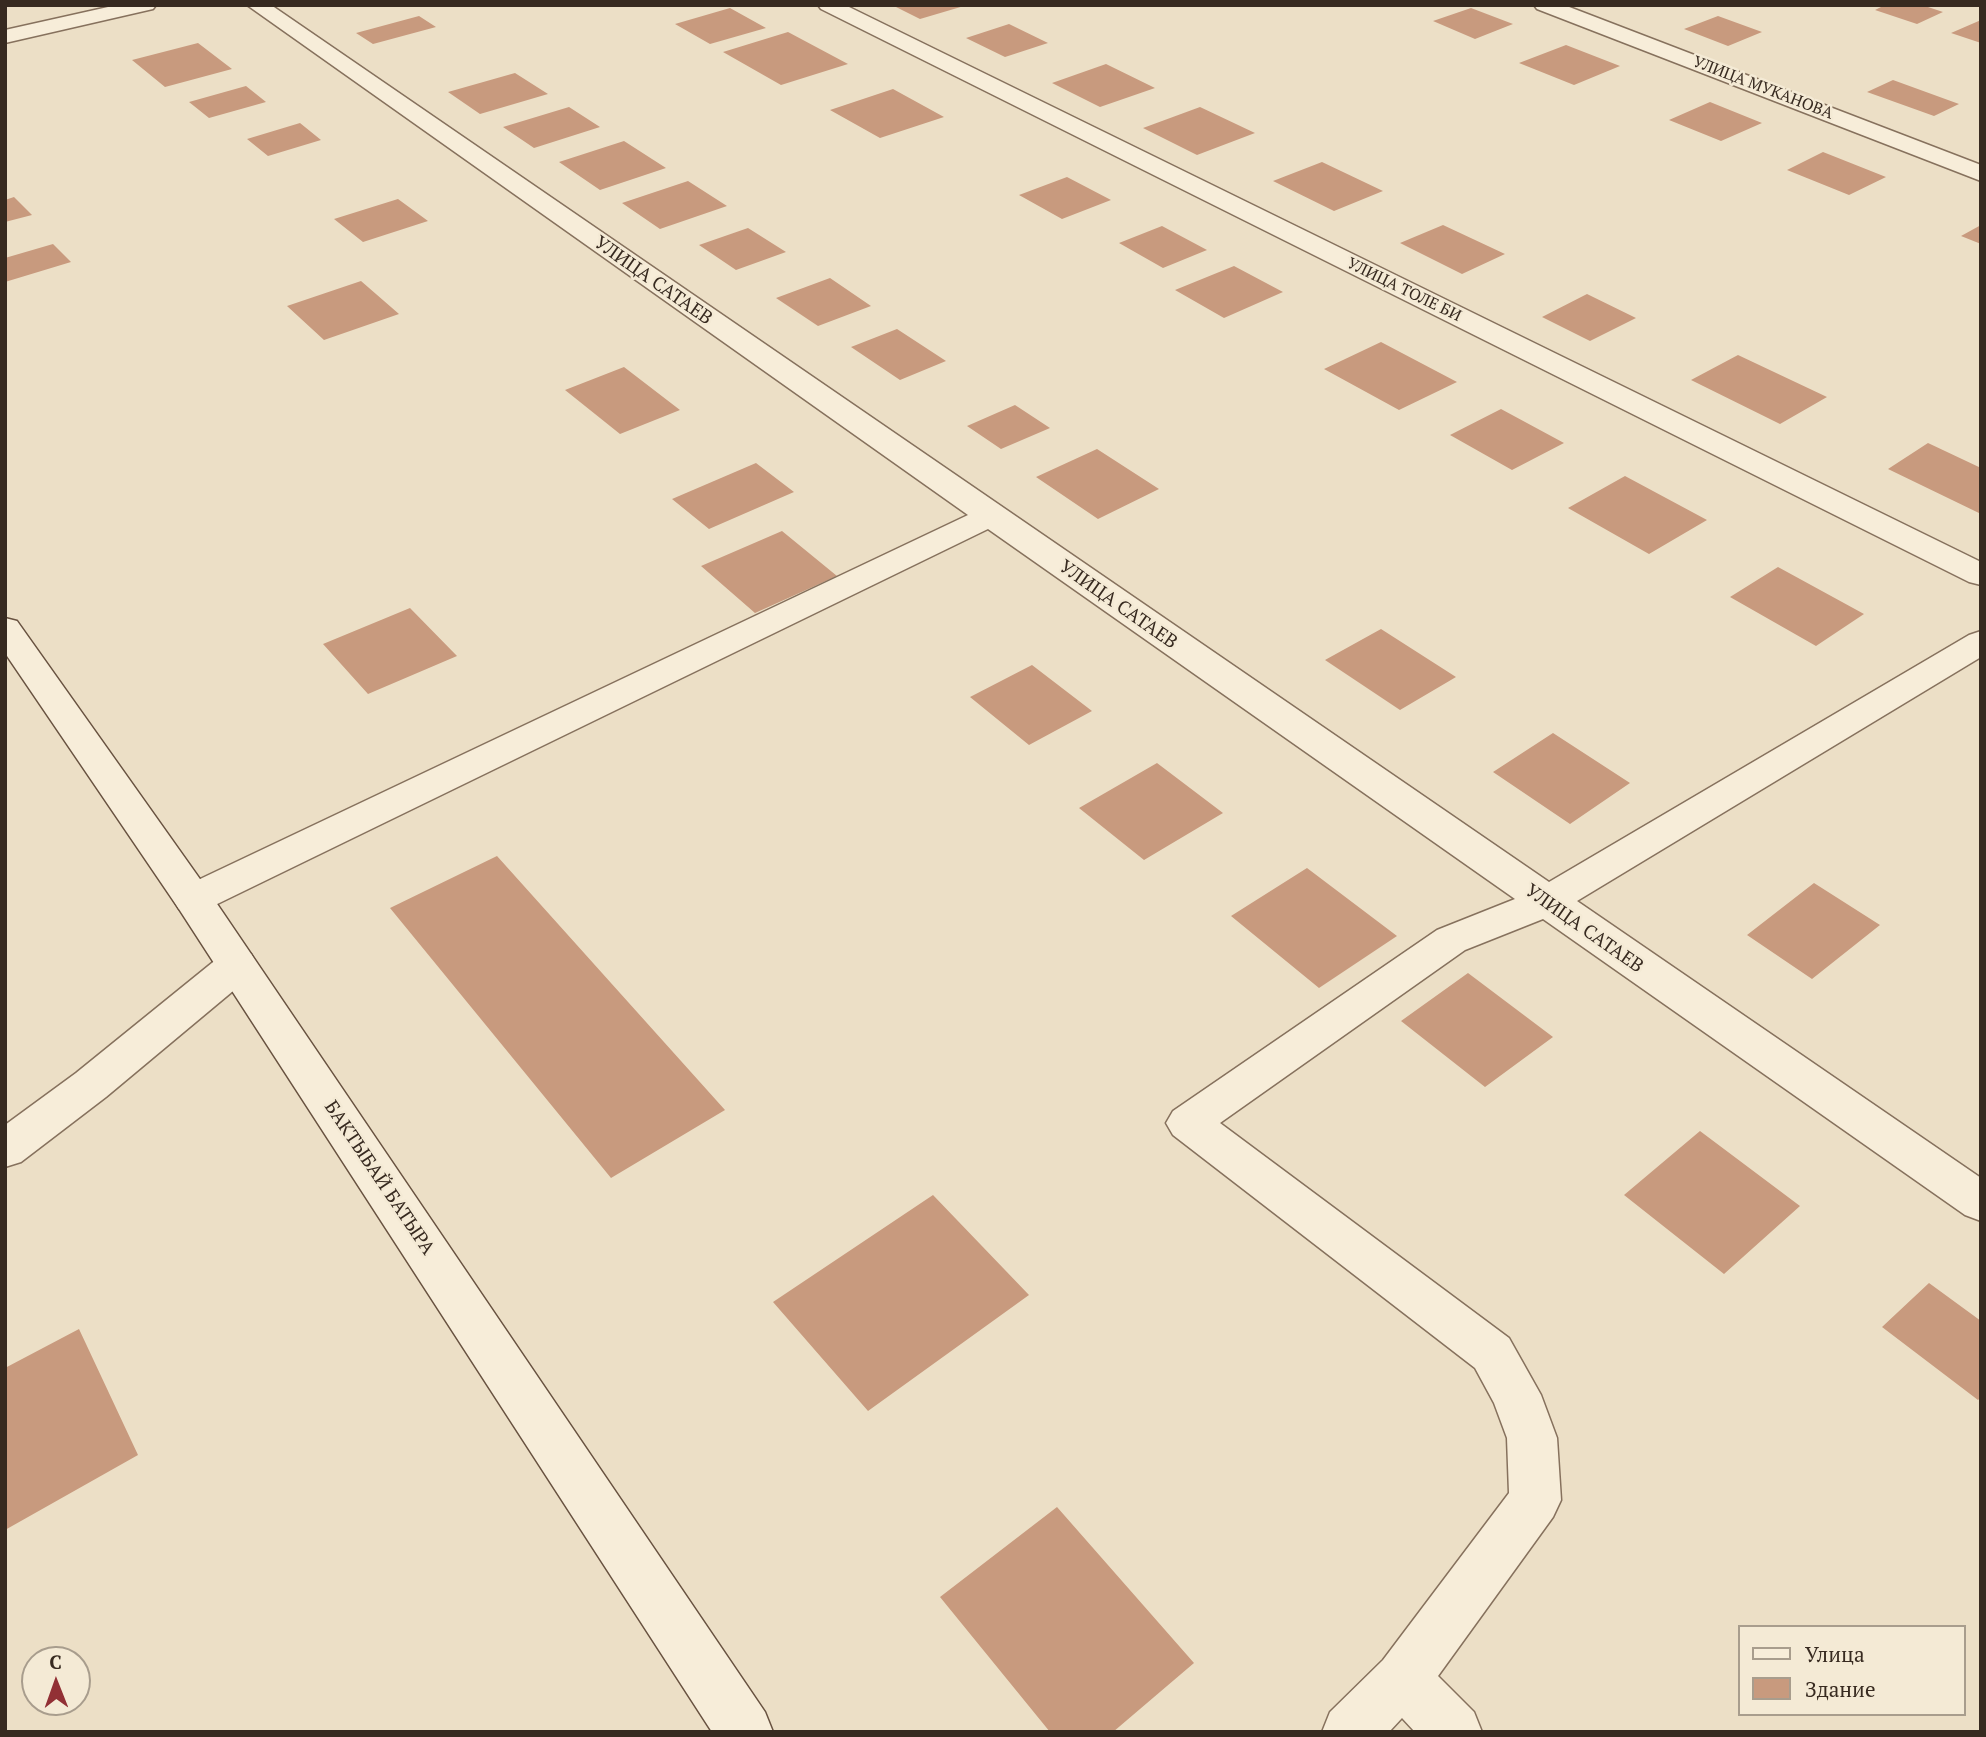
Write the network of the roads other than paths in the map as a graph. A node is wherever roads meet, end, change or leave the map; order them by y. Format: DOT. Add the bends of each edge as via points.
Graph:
graph roads {
  1 [pos="146,5"];
  2 [pos="257,5"];
  3 [pos="828,5"];
  4 [pos="1544,5"];
  5 [pos="5,37"];
  6 [pos="1981,174"];
  7 [pos="990,516"];
  8 [pos="1981,575"];
  9 [pos="5,628"];
  10 [pos="1981,642"];
  11 [pos="193,899"];
  12 [pos="1545,902"];
  13 [pos="237,965"];
  14 [pos="5,1149"];
  15 [pos="1981,1202"];
  16 [pos="1402,1678"];
  17 [pos="745,1732"];
  18 [pos="1350,1732"];
  19 [pos="1454,1732"];
  1 -- 5 [label="street"];
  2 -- 7 [label="street, УЛИЦА САТАЕВ"];
  3 -- 8 [label="street, УЛИЦА ТОЛЕ БИ"];
  4 -- 6 [label="street, УЛИЦА МУКАНОВА"];
  7 -- 11 [label="street"];
  7 -- 12 [label="street, УЛИЦА САТАЕВ"];
  9 -- 11 [label="street, БАКТЫБАЙ БАТЫРА"];
  10 -- 12 [label="street"];
  11 -- 13 [label="street, БАКТЫБАЙ БАТЫРА"];
  12 -- 15 [label="street, УЛИЦА САТАЕВ"];
  12 -- 16 [label="street" via="1451,940 1188,1123 1492,1353 1516,1395 1532,1438 1535,1500"];
  13 -- 14 [label="street"];
  13 -- 17 [label="street, БАКТЫБАЙ БАТЫРА"];
  16 -- 18 [label="street"];
  16 -- 19 [label="street"];
}
